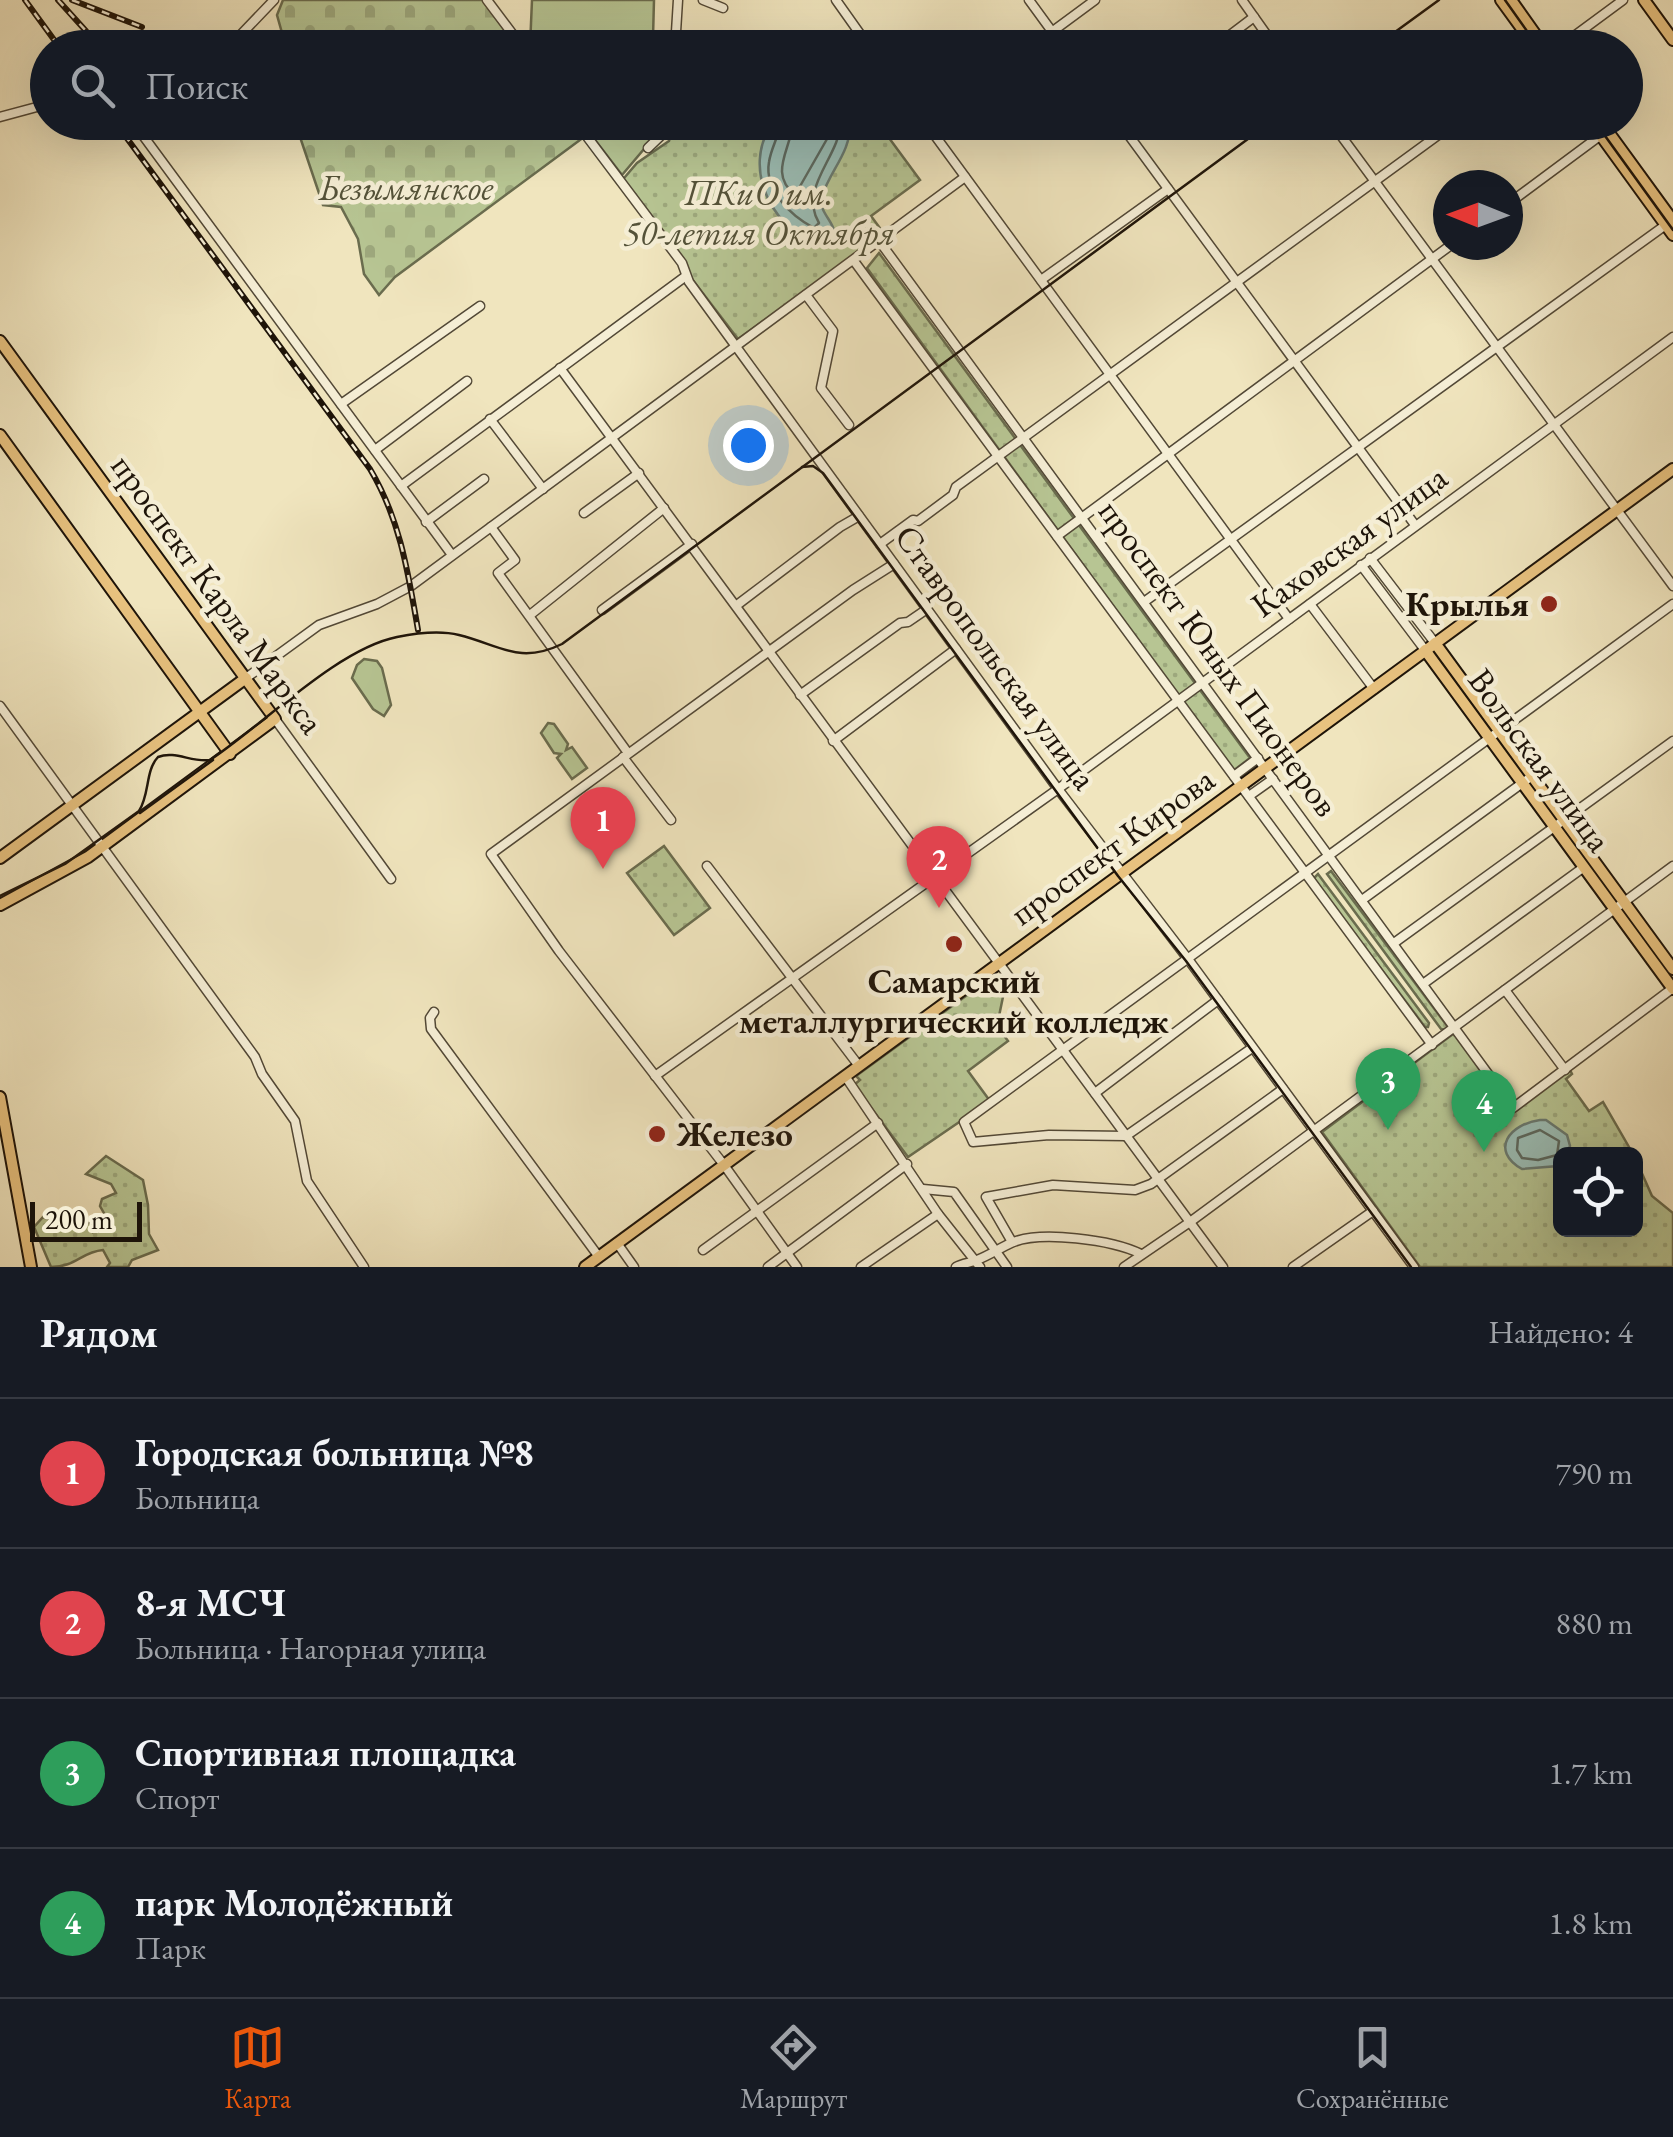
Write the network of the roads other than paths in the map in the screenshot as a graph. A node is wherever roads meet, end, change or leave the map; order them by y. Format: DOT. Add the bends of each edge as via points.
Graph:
graph roads {
  1 [pos="274,0"];
  2 [pos="488,0"];
  3 [pos="678,0"];
  4 [pos="704,0"];
  5 [pos="836,0"];
  6 [pos="1029,0"];
  7 [pos="1094,0"];
  8 [pos="1242,0"];
  9 [pos="1501,0"];
  10 [pos="1511,0"];
  11 [pos="1623,0"];
  12 [pos="1644,0"];
  13 [pos="723,8"];
  14 [pos="1254,17"];
  15 [pos="245,30"];
  16 [pos="510,30"];
  17 [pos="677,30"];
  18 [pos="857,30"];
  19 [pos="1051,30"];
  20 [pos="1053,30"];
  21 [pos="1237,30"];
  22 [pos="1263,30"];
  23 [pos="1523,30"];
  24 [pos="1532,30"];
  25 [pos="1582,30"];
  26 [pos="1673,40"];
  27 [pos="30,109"];
  28 [pos="0,117"];
  29 [pos="146,140"];
  30 [pos="590,140"];
  31 [pos="656,140"];
  32 [pos="939,140"];
  33 [pos="1132,140"];
  34 [pos="1345,140"];
  35 [pos="1432,140"];
  36 [pos="1590,140"];
  37 [pos="1610,140"];
  38 [pos="648,148"];
  39 [pos="966,177"];
  40 [pos="1375,182"];
  41 [pos="1168,189"];
  42 [pos="1523,192"];
  43 [pos="1669,223"];
  44 [pos="1673,235"];
  45 [pos="880,242"];
  46 [pos="1432,259"];
  47 [pos="854,261"];
  48 [pos="686,276"];
  49 [pos="1041,280"];
  50 [pos="1237,283"];
  51 [pos="806,296"];
  52 [pos="480,306"];
  53 [pos="1673,337"];
  54 [pos="0,341"];
  55 [pos="736,346"];
  56 [pos="1497,348"];
  57 [pos="1295,362"];
  58 [pos="560,368"];
  59 [pos="1111,376"];
  60 [pos="467,381"];
  61 [pos="341,404"];
  62 [pos="490,420"];
  63 [pos="849,424"];
  64 [pos="1553,424"];
  65 [pos="0,435"];
  66 [pos="614,438"];
  67 [pos="1024,439"];
  68 [pos="1359,449"];
  69 [pos="374,450"];
  70 [pos="1168,454"];
  71 [pos="999,458"];
  72 [pos="1673,469"];
  73 [pos="639,473"];
  74 [pos="484,479"];
  75 [pos="401,486"];
  76 [pos="543,489"];
  77 [pos="664,508"];
  78 [pos="1617,510"];
  79 [pos="584,513"];
  80 [pos="860,516"];
  81 [pos="1082,517"];
  82 [pos="426,522"];
  83 [pos="1415,525"];
  84 [pos="491,527"];
  85 [pos="1057,536"];
  86 [pos="1232,541"];
  87 [pos="692,544"];
  88 [pos="880,544"];
  89 [pos="452,555"];
  90 [pos="1370,558"];
  91 [pos="894,564"];
  92 [pos="1362,564"];
  93 [pos="1673,586"];
  94 [pos="1144,602"];
  95 [pos="1310,604"];
  96 [pos="1673,604"];
  97 [pos="737,605"];
  98 [pos="927,609"];
  99 [pos="602,610"];
  100 [pos="530,614"];
  101 [pos="1290,619"];
  102 [pos="1430,647"];
  103 [pos="956,649"];
  104 [pos="769,651"];
  105 [pos="246,678"];
  106 [pos="1202,682"];
  107 [pos="1374,688"];
  108 [pos="800,694"];
  109 [pos="1178,700"];
  110 [pos="0,706"];
  111 [pos="200,712"];
  112 [pos="275,720"];
  113 [pos="1495,735"];
  114 [pos="833,741"];
  115 [pos="1673,742"];
  116 [pos="230,754"];
  117 [pos="626,755"];
  118 [pos="1261,763"];
  119 [pos="1273,779"];
  120 [pos="1527,779"];
  121 [pos="1237,781"];
  122 [pos="1058,789"];
  123 [pos="1249,796"];
  124 [pos="72,804"];
  125 [pos="671,820"];
  126 [pos="1560,824"];
  127 [pos="103,847"];
  128 [pos="1330,857"];
  129 [pos="0,858"];
  130 [pos="708,866"];
  131 [pos="1673,866"];
  132 [pos="1584,867"];
  133 [pos="1122,873"];
  134 [pos="1306,874"];
  135 [pos="935,876"];
  136 [pos="391,880"];
  137 [pos="1362,900"];
  138 [pos="0,905"];
  139 [pos="1620,906"];
  140 [pos="1394,944"];
  141 [pos="1188,959"];
  142 [pos="1000,962"];
  143 [pos="1673,969"];
  144 [pos="793,978"];
  145 [pos="1424,984"];
  146 [pos="1673,989"];
  147 [pos="1505,990"];
  148 [pos="1218,1000"];
  149 [pos="434,1012"];
  150 [pos="1455,1028"];
  151 [pos="1432,1044"];
  152 [pos="1252,1048"];
  153 [pos="1064,1051"];
  154 [pos="859,1066"];
  155 [pos="1564,1070"];
  156 [pos="656,1076"];
  157 [pos="845,1076"];
  158 [pos="1283,1089"];
  159 [pos="1095,1093"];
  160 [pos="0,1097"];
  161 [pos="878,1123"];
  162 [pos="1314,1131"];
  163 [pos="3,1135"];
  164 [pos="1126,1136"];
  165 [pos="907,1164"];
  166 [pos="724,1165"];
  167 [pos="1158,1178"];
  168 [pos="923,1188"];
  169 [pos="1373,1210"];
  170 [pos="756,1211"];
  171 [pos="938,1214"];
  172 [pos="1190,1222"];
  173 [pos="1012,1242"];
  174 [pos="617,1243"];
  175 [pos="704,1250"];
  176 [pos="994,1251"];
  177 [pos="787,1254"];
  178 [pos="1141,1254"];
  179 [pos="599,1256"];
  180 [pos="976,1263"];
  181 [pos="1412,1266"];
  182 [pos="31,1267"];
  183 [pos="364,1267"];
  184 [pos="585,1267"];
  185 [pos="634,1267"];
  186 [pos="768,1267"];
  187 [pos="796,1267"];
  188 [pos="861,1267"];
  189 [pos="956,1267"];
  190 [pos="1007,1267"];
  191 [pos="1124,1267"];
  192 [pos="1222,1267"];
  193 [pos="1293,1267"];
  1 -- 15 [label="street"];
  2 -- 16 [label="street"];
  3 -- 17 [label="street"];
  4 -- 13 [label="street"];
  5 -- 18 [label="street"];
  6 -- 19 [label="street"];
  7 -- 20 [label="street"];
  8 -- 14 [label="street"];
  9 -- 23 [label="main road"];
  10 -- 24 [label="main road"];
  11 -- 25 [label="street"];
  12 -- 26 [label="main road"];
  14 -- 21 [label="street"];
  14 -- 22 [label="street"];
  27 -- 28 [label="street"];
  29 -- 61 [label="street"];
  30 -- 48 [label="street, Ставропольская улица"];
  31 -- 38 [label="street"];
  32 -- 39 [label="street"];
  33 -- 41 [label="street"];
  34 -- 40 [label="street"];
  35 -- 40 [label="street"];
  36 -- 42 [label="street"];
  37 -- 43 [label="main road"];
  39 -- 45 [label="street"];
  39 -- 49 [label="street"];
  40 -- 46 [label="street"];
  40 -- 50 [label="street"];
  41 -- 49 [label="street"];
  41 -- 50 [label="street"];
  43 -- 44 [label="main road"];
  43 -- 56 [label="street"];
  45 -- 47 [label="street"];
  45 -- 67 [label="street, проспект Юных Пионеров"];
  46 -- 56 [label="street"];
  46 -- 57 [label="street"];
  47 -- 51 [label="street"];
  47 -- 71 [label="street, проспект Юных Пионеров"];
  48 -- 55 [label="street, Ставропольская улица"];
  48 -- 58 [label="street"];
  49 -- 59 [label="street"];
  50 -- 57 [label="street"];
  50 -- 59 [label="street"];
  51 -- 55 [label="street"];
  51 -- 63 [label="street" via="833,331 821,388"];
  52 -- 61 [label="street"];
  53 -- 64 [label="street, Каховская улица"];
  54 -- 105 [label="main road, проспект Карла Маркса"];
  55 -- 66 [label="street"];
  55 -- 80 [label="street, Ставропольская улица"];
  56 -- 64 [label="street"];
  56 -- 68 [label="street"];
  57 -- 68 [label="street"];
  57 -- 70 [label="street"];
  58 -- 62 [label="street"];
  58 -- 66 [label="street"];
  59 -- 67 [label="street"];
  59 -- 70 [label="street"];
  60 -- 69 [label="street"];
  61 -- 69 [label="street"];
  62 -- 75 [label="street"];
  62 -- 76 [label="street"];
  64 -- 78 [label="street"];
  64 -- 83 [label="street, Каховская улица"];
  65 -- 111 [label="main road"];
  66 -- 73 [label="street"];
  66 -- 76 [label="street"];
  67 -- 71 [label="street"];
  67 -- 81 [label="street, проспект Юных Пионеров"];
  68 -- 83 [label="street"];
  68 -- 86 [label="street"];
  69 -- 75 [label="street"];
  70 -- 81 [label="street"];
  70 -- 86 [label="street"];
  71 -- 85 [label="street, проспект Юных Пионеров"];
  71 -- 88 [label="street"];
  72 -- 78 [label="main road, проспект Кирова"];
  73 -- 77 [label="street"];
  73 -- 79 [label="street"];
  74 -- 82 [label="street"];
  75 -- 82 [label="street"];
  76 -- 84 [label="street"];
  77 -- 87 [label="street"];
  77 -- 100 [label="street"];
  78 -- 93 [label="street"];
  78 -- 102 [label="main road, проспект Кирова"];
  80 -- 88 [label="street, Ставропольская улица"];
  80 -- 97 [label="street"];
  81 -- 85 [label="street"];
  81 -- 94 [label="street, проспект Юных Пионеров"];
  82 -- 89 [label="street"];
  83 -- 90 [label="street, Каховская улица"];
  84 -- 89 [label="street"];
  84 -- 100 [label="street" via="516,560 498,573"];
  85 -- 109 [label="street, проспект Юных Пионеров"];
  86 -- 94 [label="street"];
  86 -- 101 [label="street"];
  87 -- 97 [label="street"];
  87 -- 99 [label="street"];
  88 -- 91 [label="street, Ставропольская улица"];
  89 -- 105 [label="street" via="400,594 319,625"];
  90 -- 92 [label="street, Каховская улица"];
  90 -- 102 [label="street, Вольская улица"];
  91 -- 98 [label="street, Ставропольская улица"];
  91 -- 104 [label="street"];
  92 -- 95 [label="street, Каховская улица"];
  92 -- 102 [label="street, Вольская улица"];
  94 -- 106 [label="street, проспект Юных Пионеров"];
  95 -- 101 [label="street, Каховская улица"];
  95 -- 107 [label="street"];
  96 -- 113 [label="street"];
  97 -- 104 [label="street"];
  98 -- 103 [label="street, Ставропольская улица"];
  98 -- 108 [label="street"];
  100 -- 117 [label="street"];
  101 -- 106 [label="street, Каховская улица"];
  102 -- 107 [label="main road, проспект Кирова"];
  102 -- 113 [label="main road, Вольская улица"];
  103 -- 114 [label="street"];
  103 -- 122 [label="street, Ставропольская улица"];
  104 -- 108 [label="street"];
  104 -- 117 [label="street"];
  105 -- 111 [label="main road"];
  105 -- 112 [label="main road, проспект Карла Маркса"];
  106 -- 109 [label="street, Каховская улица"];
  106 -- 118 [label="street, проспект Юных Пионеров"];
  107 -- 118 [label="main road, проспект Кирова"];
  108 -- 114 [label="street"];
  109 -- 121 [label="street, проспект Юных Пионеров"];
  109 -- 122 [label="street, Каховская улица"];
  110 -- 124 [label="street"];
  111 -- 116 [label="main road"];
  111 -- 124 [label="main road"];
  112 -- 116 [label="main road"];
  112 -- 136 [label="street, проспект Карла Маркса"];
  113 -- 120 [label="main road, Вольская улица"];
  113 -- 128 [label="street"];
  114 -- 135 [label="street"];
  115 -- 126 [label="street"];
  116 -- 127 [label="main road"];
  117 -- 125 [label="street"];
  117 -- 156 [label="street" via="491,854"];
  118 -- 119 [label="street, проспект Юных Пионеров"];
  118 -- 121 [label="main road, проспект Кирова"];
  119 -- 123 [label="street"];
  119 -- 128 [label="street, проспект Юных Пионеров"];
  120 -- 126 [label="main road, Вольская улица"];
  120 -- 137 [label="street"];
  121 -- 123 [label="street, проспект Юных Пионеров"];
  121 -- 133 [label="main road, проспект Кирова"];
  122 -- 133 [label="street, Ставропольская улица"];
  122 -- 135 [label="street, Каховская улица"];
  123 -- 134 [label="street, проспект Юных Пионеров"];
  124 -- 127 [label="street"];
  124 -- 129 [label="main road"];
  126 -- 132 [label="main road, Вольская улица"];
  126 -- 139 [label="main road, Вольская улица"];
  126 -- 140 [label="street"];
  127 -- 138 [label="main road"];
  127 -- 183 [label="street" via="256,1056 295,1121 306,1181"];
  128 -- 134 [label="street"];
  128 -- 137 [label="street, проспект Юных Пионеров"];
  130 -- 144 [label="street"];
  131 -- 139 [label="street"];
  132 -- 139 [label="main road, Вольская улица"];
  132 -- 145 [label="street"];
  133 -- 141 [label="street, Ставропольская улица"];
  133 -- 142 [label="main road, проспект Кирова"];
  134 -- 141 [label="street"];
  134 -- 151 [label="street, проспект Юных Пионеров"];
  135 -- 142 [label="street"];
  135 -- 144 [label="street, Каховская улица"];
  137 -- 140 [label="street, проспект Юных Пионеров"];
  139 -- 143 [label="main road, Вольская улица"];
  139 -- 146 [label="main road, Вольская улица"];
  139 -- 147 [label="street"];
  140 -- 145 [label="street, проспект Юных Пионеров"];
  141 -- 148 [label="street, Ставропольская улица"];
  141 -- 153 [label="street"];
  142 -- 153 [label="street"];
  142 -- 154 [label="main road, проспект Кирова"];
  144 -- 154 [label="street"];
  144 -- 156 [label="street, Каховская улица"];
  145 -- 150 [label="street, проспект Юных Пионеров"];
  146 -- 155 [label="street"];
  147 -- 150 [label="street"];
  147 -- 155 [label="street"];
  148 -- 152 [label="street, Ставропольская улица"];
  148 -- 159 [label="street"];
  149 -- 179 [label="street" via="432,1029"];
  150 -- 151 [label="street"];
  150 -- 155 [label="street, проспект Юных Пионеров" via="1513,1108"];
  151 -- 162 [label="street"];
  152 -- 158 [label="street, Ставропольская улица"];
  152 -- 164 [label="street"];
  153 -- 159 [label="street"];
  153 -- 164 [label="street" via="964,1122 973,1142"];
  154 -- 157 [label="main road, проспект Кирова"];
  156 -- 166 [label="street"];
  157 -- 161 [label="street"];
  157 -- 166 [label="main road, проспект Кирова"];
  158 -- 162 [label="street, Ставропольская улица"];
  158 -- 167 [label="street"];
  159 -- 164 [label="street"];
  160 -- 163 [label="main road"];
  161 -- 165 [label="street"];
  161 -- 170 [label="street"];
  162 -- 169 [label="street, Ставропольская улица"];
  162 -- 172 [label="street"];
  163 -- 182 [label="main road"];
  164 -- 167 [label="street"];
  165 -- 168 [label="street"];
  165 -- 177 [label="street"];
  166 -- 170 [label="street"];
  166 -- 174 [label="main road, проспект Кирова"];
  167 -- 172 [label="street"];
  167 -- 173 [label="street" via="1135,1190 1053,1185 986,1197"];
  168 -- 171 [label="street"];
  168 -- 176 [label="street" via="954,1192"];
  169 -- 181 [label="street, Ставропольская улица"];
  169 -- 193 [label="street"];
  170 -- 175 [label="street"];
  170 -- 177 [label="street"];
  171 -- 180 [label="street"];
  171 -- 188 [label="street"];
  172 -- 178 [label="street"];
  172 -- 192 [label="street"];
  173 -- 176 [label="street"];
  173 -- 178 [label="street" via="1080,1238"];
  174 -- 179 [label="main road, проспект Кирова"];
  174 -- 185 [label="street"];
  176 -- 180 [label="street"];
  176 -- 190 [label="street"];
  177 -- 186 [label="street"];
  177 -- 187 [label="street"];
  178 -- 191 [label="street"];
  179 -- 184 [label="main road, проспект Кирова"];
  180 -- 189 [label="street"];
}
